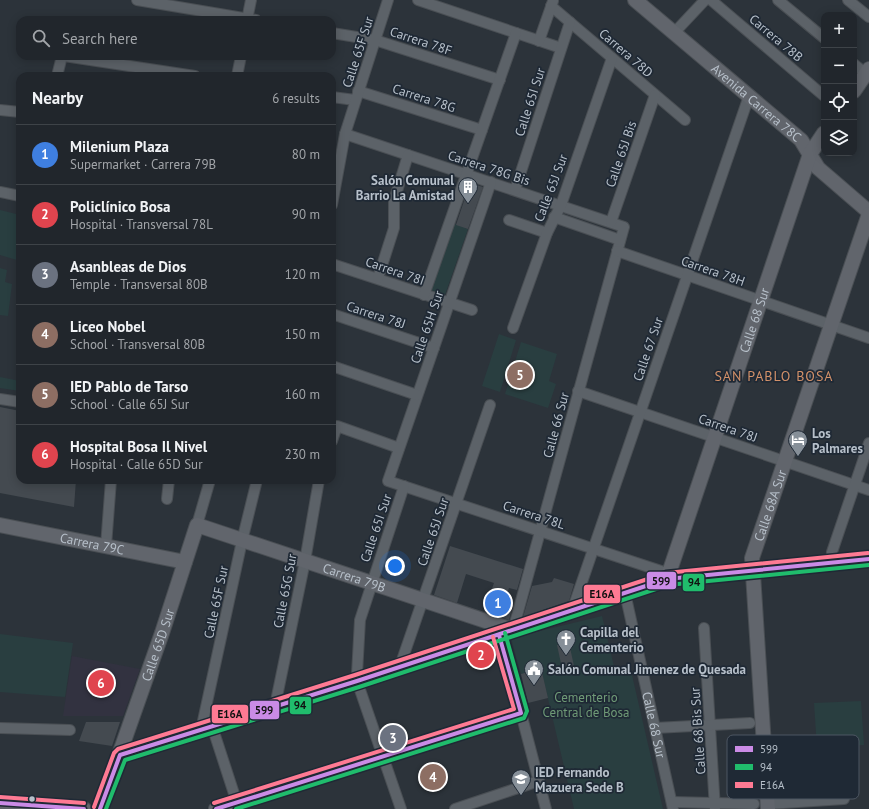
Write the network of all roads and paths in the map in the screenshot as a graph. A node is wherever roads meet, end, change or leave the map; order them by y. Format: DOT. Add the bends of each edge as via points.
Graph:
graph roads {
  1 [pos="137,0"];
  2 [pos="251,0"];
  3 [pos="388,0"];
  4 [pos="418,0"];
  5 [pos="635,0"];
  6 [pos="705,0"];
  7 [pos="711,0"];
  8 [pos="778,0"];
  9 [pos="848,0"];
  10 [pos="552,3"];
  11 [pos="227,16"];
  12 [pos="250,16"];
  13 [pos="869,17"];
  14 [pos="570,22"];
  15 [pos="336,33"];
  16 [pos="516,33"];
  17 [pos="674,33"];
  18 [pos="821,36"];
  19 [pos="375,40"];
  20 [pos="539,41"];
  21 [pos="561,48"];
  22 [pos="612,58"];
  23 [pos="62,60"];
  24 [pos="89,60"];
  25 [pos="240,60"];
  26 [pos="857,68"];
  27 [pos="58,72"];
  28 [pos="169,72"];
  29 [pos="238,72"];
  30 [pos="864,79"];
  31 [pos="500,80"];
  32 [pos="821,93"];
  33 [pos="655,95"];
  34 [pos="357,96"];
  35 [pos="749,96"];
  36 [pos="336,97"];
  37 [pos="0,110"];
  38 [pos="16,112"];
  39 [pos="685,120"];
  40 [pos="482,130"];
  41 [pos="345,134"];
  42 [pos="821,138"];
  43 [pos="810,154"];
  44 [pos="408,155"];
  45 [pos="336,159"];
  46 [pos="467,174"];
  47 [pos="491,182"];
  48 [pos="516,190"];
  49 [pos="0,192"];
  50 [pos="16,195"];
  51 [pos="561,205"];
  52 [pos="869,213"];
  53 [pos="554,217"];
  54 [pos="509,220"];
  55 [pos="611,222"];
  56 [pos="624,227"];
  57 [pos="547,233"];
  58 [pos="620,240"];
  59 [pos="617,252"];
  60 [pos="336,265"];
  61 [pos="687,276"];
  62 [pos="378,278"];
  63 [pos="424,295"];
  64 [pos="760,301"];
  65 [pos="449,303"];
  66 [pos="472,310"];
  67 [pos="336,315"];
  68 [pos="831,325"];
  69 [pos="513,328"];
  70 [pos="869,338"];
  71 [pos="434,348"];
  72 [pos="336,367"];
  73 [pos="578,391"];
  74 [pos="417,395"];
  75 [pos="0,398"];
  76 [pos="16,401"];
  77 [pos="490,406"];
  78 [pos="640,412"];
  79 [pos="336,429"];
  80 [pos="714,437"];
  81 [pos="869,443"];
  82 [pos="399,448"];
  83 [pos="785,461"];
  84 [pos="388,480"];
  85 [pos="111,484"];
  86 [pos="169,484"];
  87 [pos="207,484"];
  88 [pos="257,484"];
  89 [pos="318,484"];
  90 [pos="854,485"];
  91 [pos="404,486"];
  92 [pos="869,490"];
  93 [pos="167,499"];
  94 [pos="457,503"];
  95 [pos="0,525"];
  96 [pos="196,525"];
  97 [pos="540,530"];
  98 [pos="242,541"];
  99 [pos="106,546"];
  100 [pos="593,548"];
  101 [pos="869,559"];
  102 [pos="305,561"];
  103 [pos="185,562"];
  104 [pos="831,562"];
  105 [pos="753,570"];
  106 [pos="667,579"];
  107 [pos="371,583"];
  108 [pos="625,593"];
  109 [pos="423,600"];
  110 [pos="572,611"];
  111 [pos="704,628"];
  112 [pos="513,630"];
  113 [pos="499,634"];
  114 [pos="400,666"];
  115 [pos="357,681"];
  116 [pos="275,706"];
  117 [pos="521,713"];
  118 [pos="750,723"];
  119 [pos="710,725"];
  120 [pos="0,728"];
  121 [pos="207,728"];
  122 [pos="655,728"];
  123 [pos="70,730"];
  124 [pos="760,735"];
  125 [pos="120,755"];
  126 [pos="383,756"];
  127 [pos="539,781"];
  128 [pos="844,799"];
  129 [pos="0,803"];
  130 [pos="238,806"];
  131 [pos="673,806"];
  132 [pos="715,806"];
  133 [pos="763,806"];
  134 [pos="84,809"];
  135 [pos="100,809"];
  136 [pos="216,809"];
  137 [pos="401,809"];
  138 [pos="455,809"];
  139 [pos="546,809"];
  1 -- 11 [label="street"];
  2 -- 12 [label="street"];
  3 -- 19 [label="street, Calle 65F Sur"];
  4 -- 16 [label="street"];
  5 -- 17 [label="street, Avenida Carrera 78C"];
  6 -- 17 [label="street"];
  7 -- 32 [label="street, Carrera 78B"];
  8 -- 18 [label="street"];
  9 -- 13 [label="street"];
  10 -- 14 [label="street, Carrera 78D"];
  10 -- 20 [label="street"];
  14 -- 21 [label="street, Calle 65I Sur"];
  14 -- 22 [label="street, Carrera 78D"];
  15 -- 19 [label="street, Carrera 78F"];
  16 -- 20 [label="street"];
  16 -- 31 [label="street"];
  17 -- 35 [label="street, Avenida Carrera 78C"];
  19 -- 31 [label="street, Carrera 78F"];
  19 -- 34 [label="street, Calle 65F Sur"];
  20 -- 21 [label="street"];
  21 -- 48 [label="street, Calle 65I Sur"];
  22 -- 33 [label="street, Carrera 78D"];
  22 -- 51 [label="street, Calle 65J Sur"];
  23 -- 27 [label="street"];
  24 -- 28 [label="street"];
  25 -- 29 [label="street"];
  26 -- 30 [label="street"];
  31 -- 40 [label="street"];
  33 -- 39 [label="street, Carrera 78D"];
  33 -- 55 [label="street, Calle 65J Bis"];
  34 -- 36 [label="street, Carrera 78G"];
  34 -- 40 [label="street, Carrera 78G"];
  34 -- 41 [label="street, Calle 65F Sur"];
  35 -- 43 [label="street, Avenida Carrera 78C" via="801,140"];
  35 -- 61 [label="street, Calle 67 Sur"];
  37 -- 38 [label="street"];
  40 -- 46 [label="street"];
  41 -- 44 [label="street, Carrera 78G Bis"];
  41 -- 45 [label="street, Calle 65F Sur"];
  42 -- 43 [label="street, Calle 68 Sur"];
  43 -- 52 [label="street, Avenida Carrera 78C" via="823,173"];
  43 -- 64 [label="street, Calle 68 Sur"];
  44 -- 46 [label="street, Carrera 78G Bis"];
  44 -- 62 [label="street" via="394,201 394,228"];
  46 -- 47 [label="street, Carrera 78G Bis"];
  46 -- 63 [label="street"];
  47 -- 48 [label="street, Carrera 78G Bis"];
  47 -- 65 [label="street, Calle 65H Sur"];
  48 -- 51 [label="street, Carrera 78G Bis"];
  49 -- 50 [label="street"];
  51 -- 53 [label="street, Calle 65J Sur"];
  51 -- 55 [label="street, Carrera 78G Bis"];
  52 -- 68 [label="street, Calle 68A Sur"];
  53 -- 57 [label="street, Calle 65J Sur"];
  53 -- 58 [label="street"];
  54 -- 57 [label="street"];
  55 -- 56 [label="street, Carrera 78G Bis"];
  56 -- 58 [label="street, Calle 66 Sur"];
  57 -- 69 [label="street, Calle 65J Sur"];
  58 -- 59 [label="street, Calle 66 Sur"];
  59 -- 61 [label="street, Carrera 78H"];
  59 -- 73 [label="street, Calle 66 Sur"];
  60 -- 62 [label="street, Carrera 78I"];
  61 -- 64 [label="street, Carrera 78H"];
  61 -- 78 [label="street, Calle 67 Sur"];
  62 -- 63 [label="street, Carrera 78I"];
  63 -- 65 [label="street, Carrera 78I"];
  64 -- 68 [label="street, Carrera 78H"];
  64 -- 80 [label="street, Calle 68 Sur"];
  65 -- 66 [label="street, Carrera 78I"];
  65 -- 71 [label="street, Calle 65H Sur"];
  67 -- 71 [label="street, Carrera 78J"];
  68 -- 70 [label="street, Carrera 78H"];
  68 -- 83 [label="street, Calle 68A Sur"];
  71 -- 74 [label="street, Calle 65H Sur"];
  72 -- 74 [label="street"];
  73 -- 78 [label="street, Carrera 78J"];
  73 -- 97 [label="street, Calle 66 Sur"];
  74 -- 82 [label="street, Calle 65H Sur"];
  75 -- 76 [label="street"];
  77 -- 94 [label="street, Calle 65J Sur"];
  78 -- 80 [label="street, Carrera 78J"];
  78 -- 100 [label="street, Calle 67 Sur"];
  79 -- 82 [label="street" via="337,426"];
  80 -- 83 [label="street, Carrera 78J"];
  80 -- 106 [label="street, Calle 68 Sur"];
  81 -- 90 [label="street"];
  82 -- 84 [label="street, Calle 65H Sur"];
  83 -- 90 [label="street, Carrera 78J"];
  83 -- 105 [label="street, Calle 68A Sur" via="752,558"];
  84 -- 91 [label="street, Carrera 78L"];
  85 -- 99 [label="street"];
  86 -- 93 [label="street"];
  87 -- 96 [label="street, Calle 65D Sur"];
  88 -- 98 [label="street, Calle 65F Sur"];
  89 -- 102 [label="street, Calle 65G Sur"];
  90 -- 92 [label="street, Carrera 78J"];
  90 -- 104 [label="street"];
  91 -- 94 [label="street, Carrera 78L"];
  91 -- 107 [label="street, Calle 65I Sur"];
  94 -- 97 [label="street, Carrera 78L"];
  94 -- 109 [label="street, Calle 65J Sur"];
  95 -- 99 [label="street, Carrera 79C"];
  96 -- 98 [label="street, Carrera 79B"];
  96 -- 103 [label="street, Calle 65D Sur"];
  97 -- 100 [label="street, Carrera 78L"];
  97 -- 112 [label="street, Calle 66 Sur"];
  98 -- 102 [label="street, Carrera 79B"];
  98 -- 121 [label="street, Calle 65F Sur"];
  99 -- 103 [label="street, Carrera 79C"];
  100 -- 106 [label="street, Carrera 78L" via="661,571"];
  100 -- 110 [label="street, Calle 67 Sur"];
  101 -- 104 [label="street"];
  102 -- 107 [label="street, Carrera 79B"];
  102 -- 116 [label="street, Calle 65G Sur"];
  103 -- 125 [label="street, Calle 65D Sur"];
  104 -- 105 [label="street"];
  105 -- 106 [label="street"];
  105 -- 124 [label="street, Calle 68A Sur"];
  106 -- 108 [label="street"];
  107 -- 109 [label="street, Carrera 79B"];
  107 -- 115 [label="street, Calle 65I Sur" via="360,620"];
  108 -- 110 [label="street"];
  108 -- 122 [label="street, Calle 68 Sur"];
  109 -- 112 [label="street, Carrera 79B"];
  109 -- 114 [label="street, Calle 65J Sur"];
  110 -- 112 [label="street"];
  111 -- 119 [label="street, Calle 68 Bis Sur"];
  112 -- 113 [label="street"];
  113 -- 114 [label="street"];
  113 -- 117 [label="street"];
  114 -- 115 [label="street"];
  115 -- 116 [label="street"];
  115 -- 126 [label="street, Calle 65I Sur"];
  116 -- 121 [label="street"];
  117 -- 126 [label="street"];
  117 -- 127 [label="street"];
  118 -- 119 [label="street"];
  119 -- 122 [label="street"];
  119 -- 132 [label="street, Calle 68 Bis Sur"];
  120 -- 123 [label="street"];
  121 -- 125 [label="street"];
  121 -- 130 [label="street"];
  122 -- 131 [label="street, Calle 68 Sur"];
  125 -- 135 [label="street, Calle 65D Sur"];
  126 -- 130 [label="street"];
  126 -- 137 [label="street, Calle 65I Sur"];
  127 -- 138 [label="street"];
  127 -- 139 [label="street"];
  128 -- 133 [label="street"];
  129 -- 134 [label="street"];
  130 -- 136 [label="street"];
  131 -- 132 [label="street"];
  132 -- 133 [label="street"];
}
